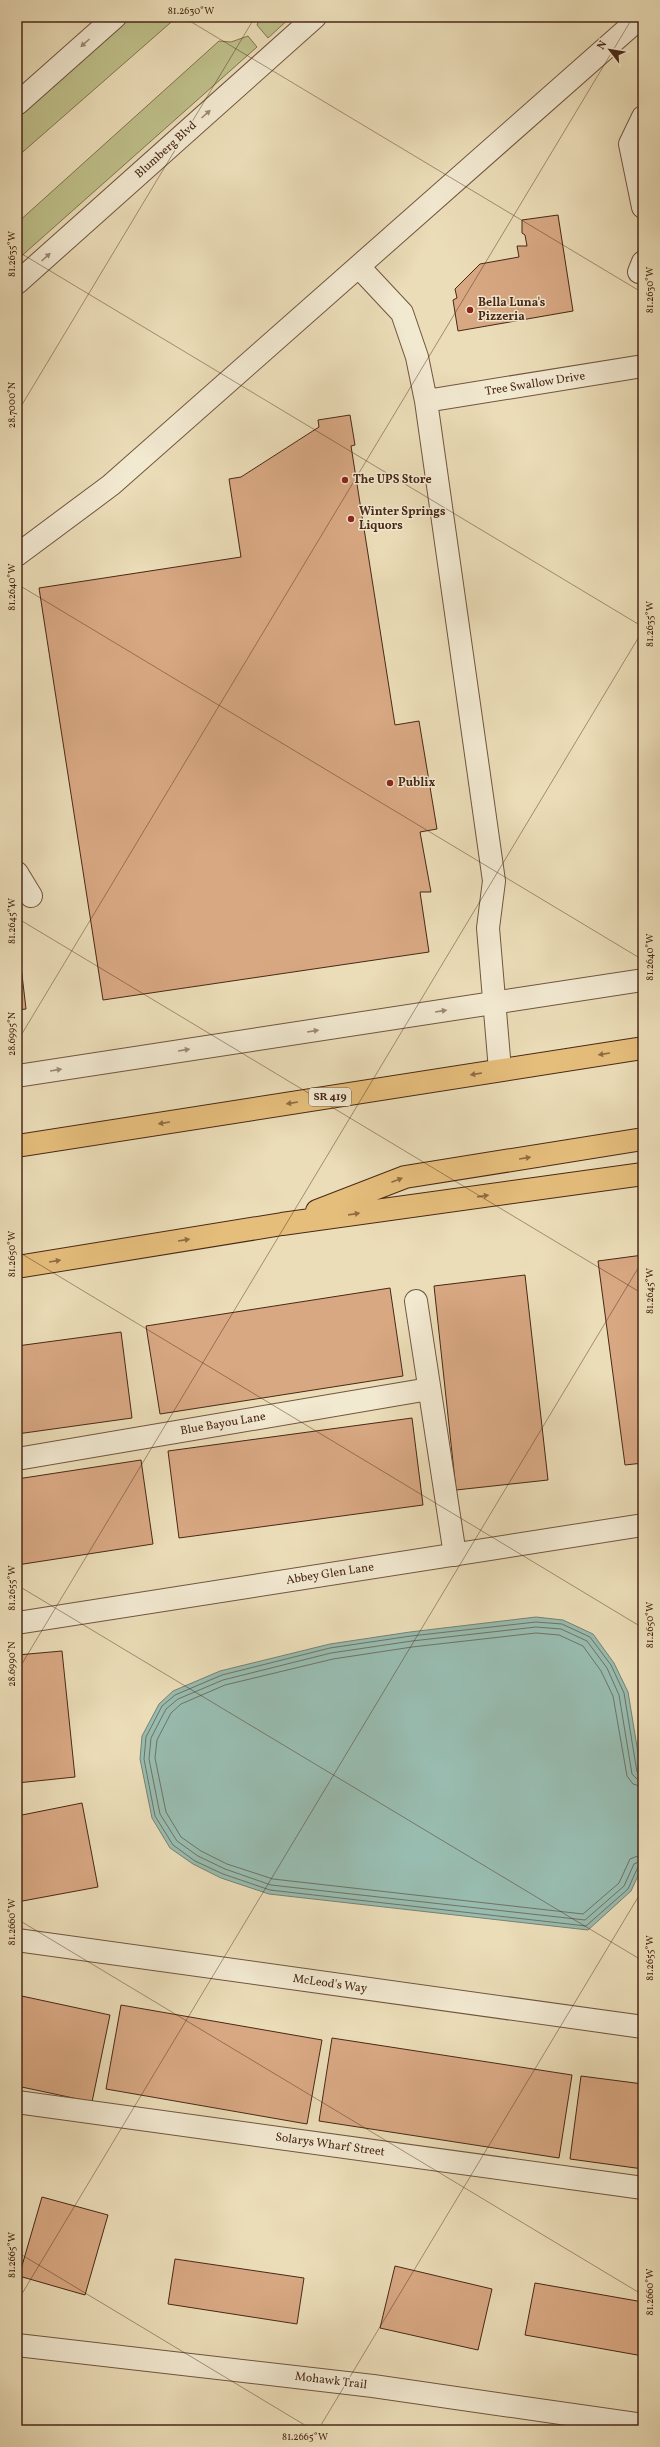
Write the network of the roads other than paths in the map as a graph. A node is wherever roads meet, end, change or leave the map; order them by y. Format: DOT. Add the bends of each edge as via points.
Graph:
graph roads {
  1 [pos="115,17"];
  2 [pos="315,17"];
  3 [pos="641,17"];
  4 [pos="17,104"];
  5 [pos="643,117"];
  6 [pos="643,207"];
  7 [pos="359,267"];
  8 [pos="17,282"];
  9 [pos="643,366"];
  10 [pos="426,401"];
  11 [pos="17,555"];
  12 [pos="17,873"];
  13 [pos="31,896"];
  14 [pos="643,980"];
  15 [pos="495,1003"];
  16 [pos="643,1048"];
  17 [pos="500,1070"];
  18 [pos="17,1076"];
  19 [pos="643,1139"];
  20 [pos="17,1146"];
  21 [pos="643,1174"];
  22 [pos="282,1224"];
  23 [pos="17,1267"];
  24 [pos="416,1301"];
  25 [pos="429,1389"];
  26 [pos="17,1459"];
  27 [pos="643,1525"];
  28 [pos="455,1555"];
  29 [pos="17,1623"];
  30 [pos="17,1940"];
  31 [pos="643,2027"];
  32 [pos="17,2102"];
  33 [pos="643,2188"];
  34 [pos="17,2345"];
  35 [pos="643,2425"];
  1 -- 4 [label="street, one-way"];
  8 -- 2 [label="street, Blumberg Blvd, one-way"];
  3 -- 7 [label="street"];
  5 -- 6 [label="street" via="630,144"];
  7 -- 10 [label="street" via="402,313"];
  7 -- 11 [label="street" via="111,485"];
  9 -- 10 [label="street, Tree Swallow Drive"];
  10 -- 15 [label="street" via="494,881 488,928"];
  12 -- 13 [label="street"];
  14 -- 15 [label="street"];
  15 -- 17 [label="street"];
  18 -- 15 [label="street, one-way"];
  16 -- 17 [label="main road, SR 419, one-way"];
  17 -- 20 [label="main road, SR 419, one-way"];
  22 -- 19 [label="main road, one-way" via="405,1177"];
  22 -- 21 [label="main road, one-way"];
  23 -- 22 [label="main road, one-way"];
  24 -- 25 [label="street"];
  25 -- 26 [label="street, Blue Bayou Lane"];
  25 -- 28 [label="street"];
  27 -- 28 [label="street, Abbey Glen Lane"];
  28 -- 29 [label="street, Abbey Glen Lane"];
  30 -- 31 [label="street, McLeod's Way"];
  32 -- 33 [label="street, Solarys Wharf Street"];
  34 -- 35 [label="street, Mohawk Trail" via="373,2386"];
}
